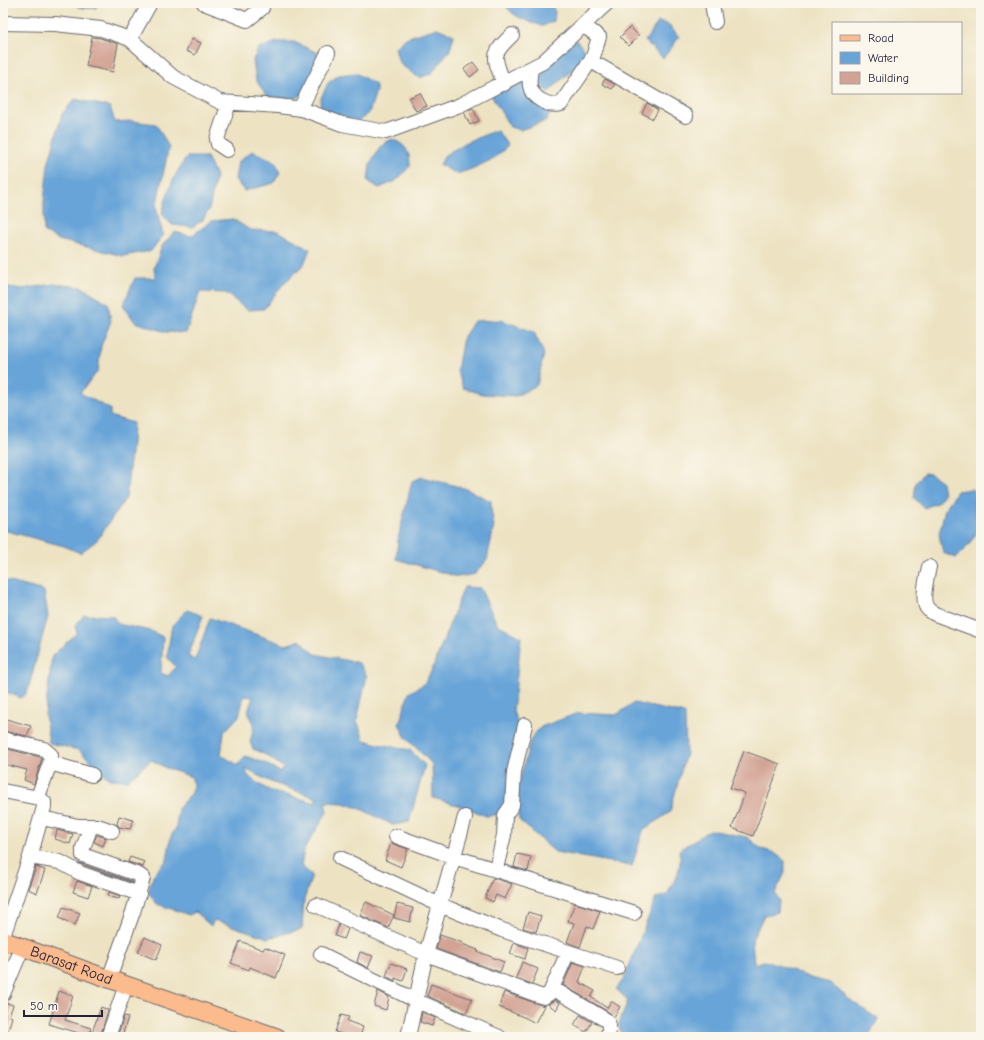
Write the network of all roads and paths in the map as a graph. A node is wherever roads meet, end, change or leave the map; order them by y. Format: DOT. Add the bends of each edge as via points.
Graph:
graph roads {
  1 [pos="150,3"];
  2 [pos="204,3"];
  3 [pos="607,3"];
  4 [pos="712,3"];
  5 [pos="262,8"];
  6 [pos="715,22"];
  7 [pos="3,24"];
  8 [pos="583,25"];
  9 [pos="512,35"];
  10 [pos="130,39"];
  11 [pos="328,53"];
  12 [pos="591,61"];
  13 [pos="531,69"];
  14 [pos="504,84"];
  15 [pos="229,103"];
  16 [pos="300,109"];
  17 [pos="686,116"];
  18 [pos="227,150"];
  19 [pos="929,567"];
  20 [pos="981,631"];
  21 [pos="525,725"];
  22 [pos="3,739"];
  23 [pos="50,763"];
  24 [pos="92,775"];
  25 [pos="3,791"];
  26 [pos="39,798"];
  27 [pos="465,816"];
  28 [pos="42,818"];
  29 [pos="91,826"];
  30 [pos="112,831"];
  31 [pos="396,836"];
  32 [pos="454,856"];
  33 [pos="30,857"];
  34 [pos="340,858"];
  35 [pos="496,870"];
  36 [pos="139,894"];
  37 [pos="316,905"];
  38 [pos="440,905"];
  39 [pos="634,913"];
  40 [pos="3,936"];
  41 [pos="3,940"];
  42 [pos="22,948"];
  43 [pos="568,952"];
  44 [pos="321,954"];
  45 [pos="426,954"];
  46 [pos="617,968"];
  47 [pos="109,979"];
  48 [pos="126,985"];
  49 [pos="552,988"];
  50 [pos="3,994"];
  51 [pos="415,1000"];
  52 [pos="108,1037"];
  53 [pos="277,1037"];
  54 [pos="408,1037"];
  55 [pos="499,1037"];
  56 [pos="606,1037"];
  1 -- 10 [label="street"];
  2 -- 5 [label="street" via="247,20"];
  3 -- 8 [label="street"];
  4 -- 6 [label="street"];
  7 -- 10 [label="street" via="56,24 101,29"];
  8 -- 12 [label="street" via="599,37"];
  8 -- 13 [label="street" via="543,62"];
  9 -- 14 [label="street" via="499,47 496,54"];
  10 -- 15 [label="street" via="173,77 220,102"];
  11 -- 16 [label="street"];
  12 -- 13 [label="street" via="561,104 556,105 542,101 530,89"];
  12 -- 17 [label="street"];
  13 -- 14 [label="street"];
  14 -- 16 [label="street" via="460,105 386,132 342,124"];
  15 -- 16 [label="street"];
  15 -- 18 [label="street" via="216,139 218,144"];
  19 -- 20 [label="street" via="924,598 928,610"];
  21 -- 35 [label="street" via="514,772 512,805 505,815 504,835"];
  22 -- 23 [label="street" via="46,750 50,755"];
  23 -- 24 [label="street"];
  23 -- 26 [label="street"];
  25 -- 26 [label="street"];
  26 -- 28 [label="street" via="45,805"];
  27 -- 32 [label="street"];
  28 -- 29 [label="street" via="78,826"];
  28 -- 33 [label="street"];
  29 -- 30 [label="street"];
  29 -- 36 [label="street" via="83,855 142,876"];
  31 -- 32 [label="street"];
  32 -- 35 [label="street"];
  32 -- 38 [label="street"];
  33 -- 36 [label="street" via="60,862 80,873"];
  33 -- 40 [label="street"];
  34 -- 38 [label="street"];
  35 -- 39 [label="street"];
  36 -- 47 [label="street"];
  37 -- 45 [label="street"];
  38 -- 43 [label="street" via="502,930"];
  38 -- 45 [label="street"];
  41 -- 42 [label="main road, Barasat Road"];
  42 -- 47 [label="main road, Barasat Road"];
  42 -- 50 [label="street"];
  43 -- 46 [label="street"];
  43 -- 49 [label="street"];
  44 -- 51 [label="street"];
  45 -- 49 [label="street" via="540,996 548,995"];
  45 -- 51 [label="street"];
  47 -- 48 [label="main road, Barasat Road"];
  48 -- 52 [label="street"];
  48 -- 53 [label="main road, Barasat Road"];
  49 -- 56 [label="street" via="606,1020 609,1027"];
  51 -- 54 [label="street"];
  51 -- 55 [label="street"];
}
